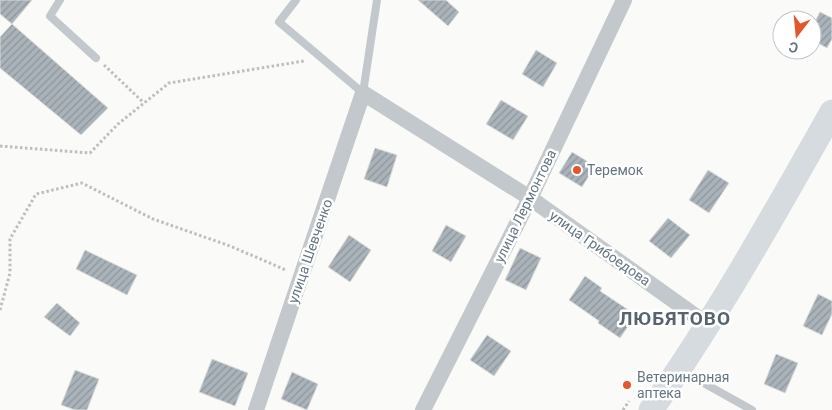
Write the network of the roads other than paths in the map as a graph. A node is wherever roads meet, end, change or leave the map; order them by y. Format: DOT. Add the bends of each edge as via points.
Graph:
graph roads {
  1 [pos="60,0"];
  2 [pos="296,0"];
  3 [pos="377,0"];
  4 [pos="624,0"];
  5 [pos="96,58"];
  6 [pos="363,93"];
  7 [pos="832,112"];
  8 [pos="530,198"];
  9 [pos="708,325"];
  10 [pos="680,370"];
  11 [pos="256,410"];
  12 [pos="423,410"];
  13 [pos="651,410"];
  14 [pos="752,410"];
  1 -- 5 [label="lane" via="50,16"];
  2 -- 6 [label="lane" via="279,22"];
  3 -- 6 [label="lane"];
  4 -- 8 [label="street, улица Лермонтова"];
  6 -- 8 [label="street, улица Грибоедова"];
  6 -- 11 [label="street, улица Шевченко"];
  7 -- 9 [label="main road"];
  8 -- 9 [label="street, улица Грибоедова"];
  8 -- 12 [label="street, улица Лермонтова"];
  9 -- 10 [label="main road"];
  10 -- 13 [label="main road"];
  10 -- 14 [label="lane"];
}
